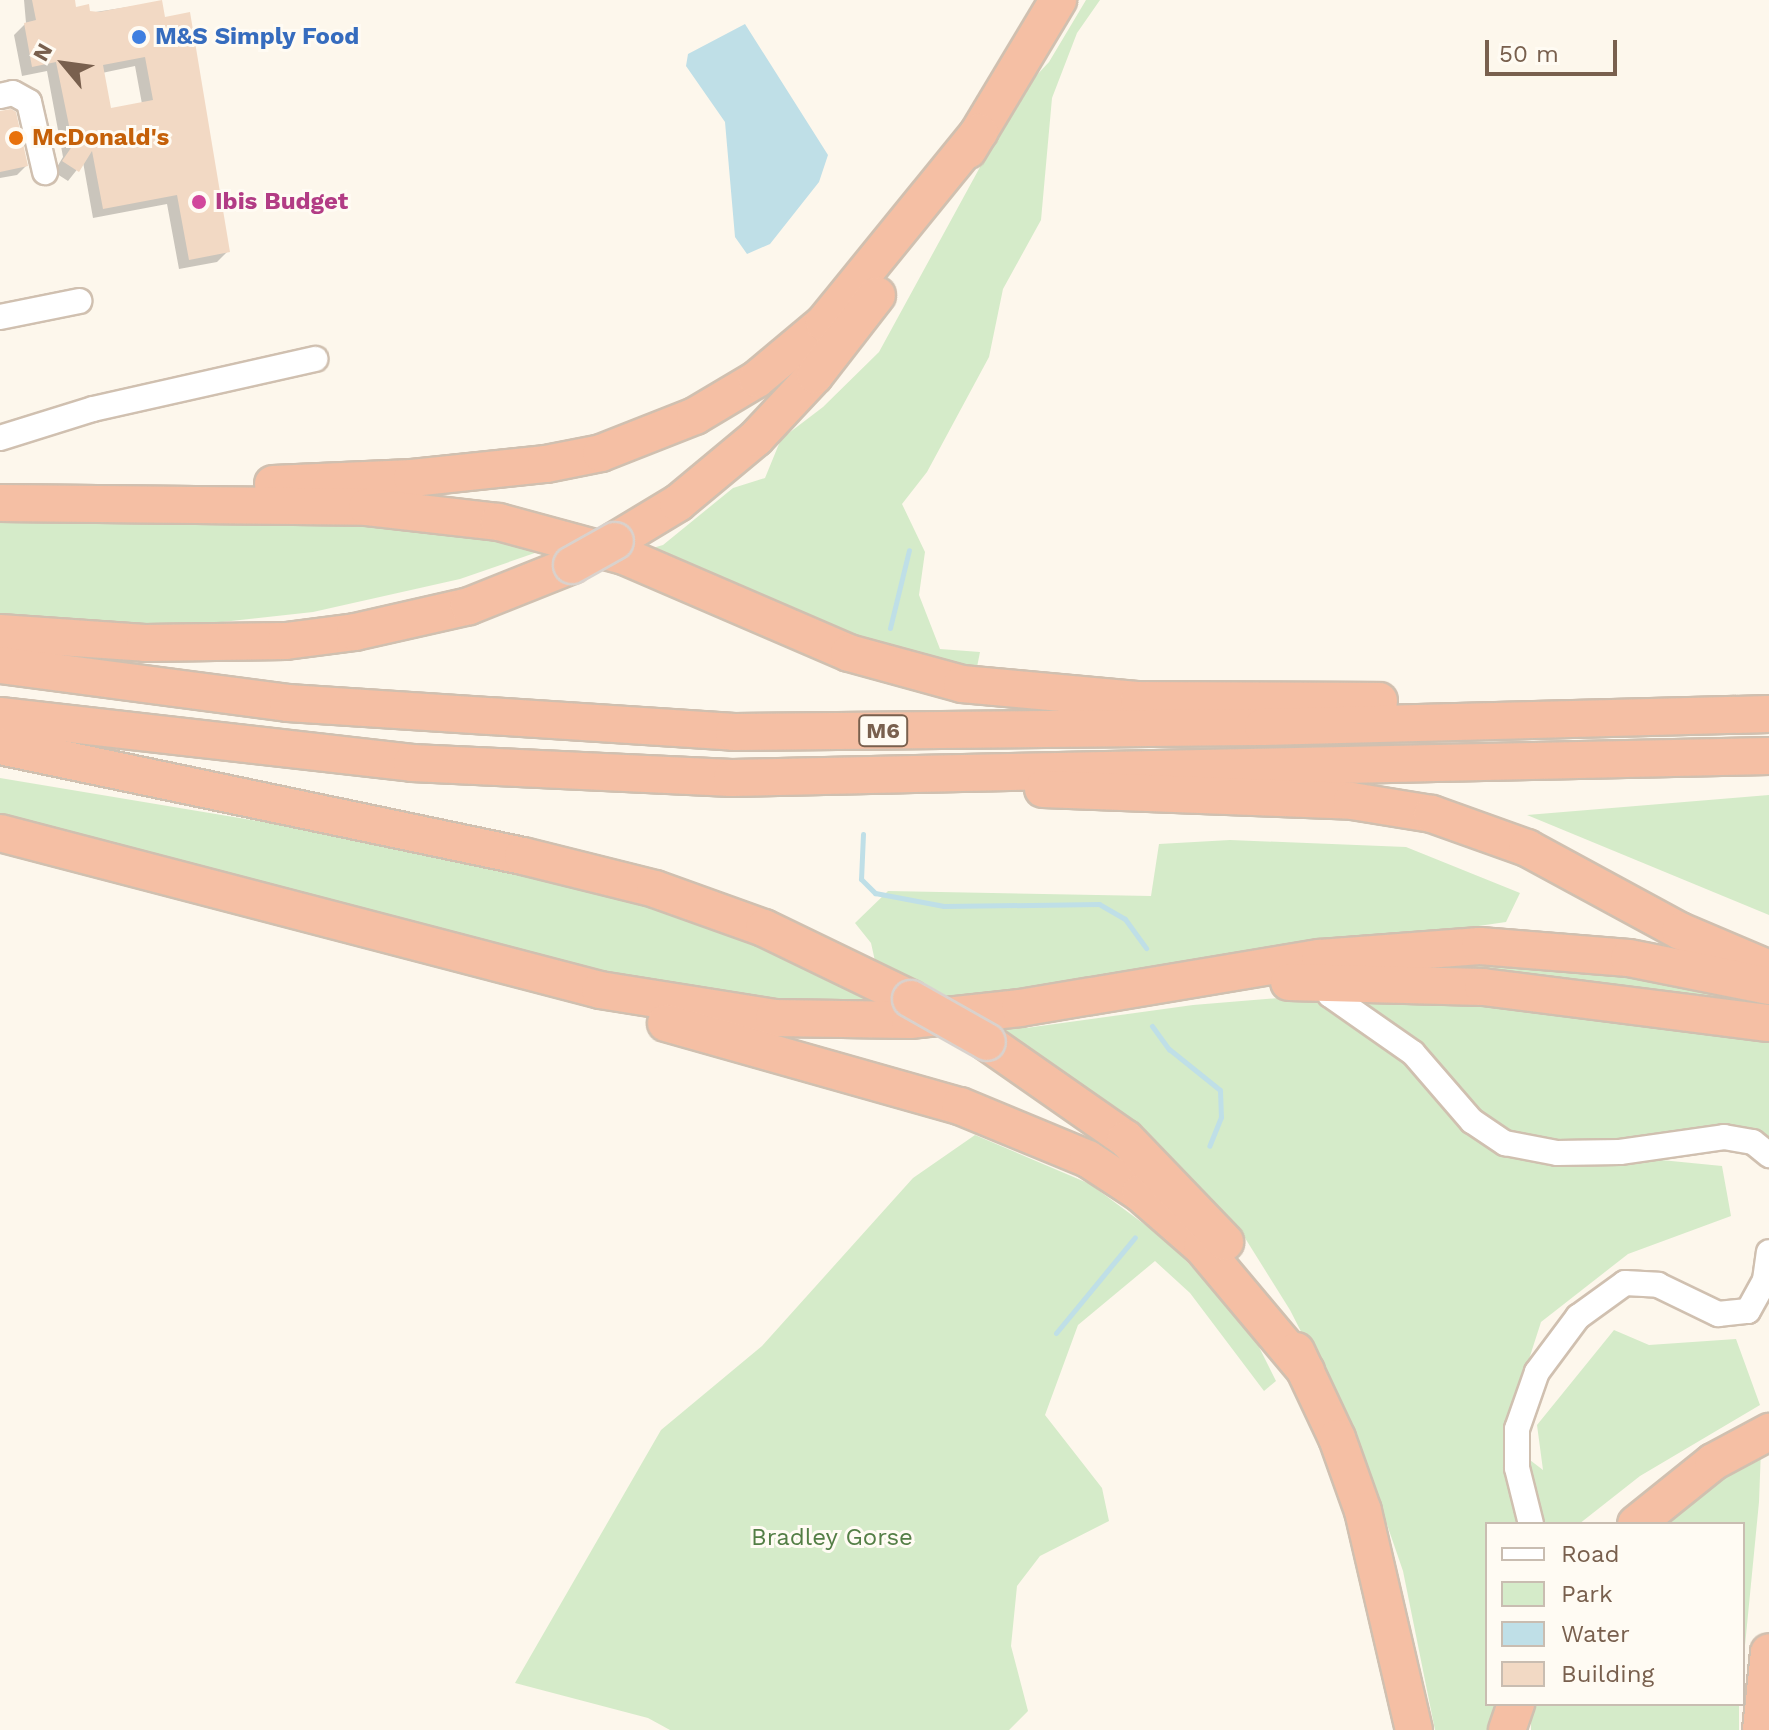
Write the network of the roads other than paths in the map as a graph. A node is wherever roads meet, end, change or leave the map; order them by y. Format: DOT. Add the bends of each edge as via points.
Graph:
graph roads {
  1 [pos="1058,0"];
  2 [pos="0,96"];
  3 [pos="979,132"];
  4 [pos="45,172"];
  5 [pos="79,301"];
  6 [pos="0,317"];
  7 [pos="315,359"];
  8 [pos="0,438"];
  9 [pos="0,503"];
  10 [pos="93,504"];
  11 [pos="0,633"];
  12 [pos="0,665"];
  13 [pos="1769,714"];
  14 [pos="0,716"];
  15 [pos="1591,719"];
  16 [pos="0,746"];
  17 [pos="1769,756"];
  18 [pos="0,765"];
  19 [pos="977,775"];
  20 [pos="215,794"];
  21 [pos="0,833"];
  22 [pos="476,958"];
  23 [pos="1769,968"];
  24 [pos="1318,981"];
  25 [pos="1769,986"];
  26 [pos="1110,993"];
  27 [pos="1769,1023"];
  28 [pos="1769,1155"];
  29 [pos="1769,1252"];
  30 [pos="1306,1371"];
  31 [pos="1769,1432"];
  32 [pos="1530,1522"];
  33 [pos="1638,1522"];
  34 [pos="1769,1652"];
  35 [pos="1515,1706"];
  36 [pos="1414,1730"];
  37 [pos="1507,1730"];
  38 [pos="1761,1730"];
  1 -- 3 [label="highway"];
  2 -- 4 [label="lane" via="13,93 29,102"];
  3 -- 10 [label="highway" via="824,323 737,393 663,430 588,456 513,469 184,490"];
  3 -- 11 [label="highway, bridge" via="884,285 815,375 730,463 678,503 572,565 469,606 341,634 222,644"];
  5 -- 6 [label="lane"];
  7 -- 8 [label="lane" via="93,409"];
  9 -- 10 [label="highway"];
  10 -- 15 [label="highway" via="367,507 524,527 624,556 882,665 1001,690 1139,700 1482,702"];
  12 -- 15 [label="highway, M6" via="288,703 734,732"];
  13 -- 15 [label="highway, M6"];
  14 -- 19 [label="highway, M6" via="412,763 732,778"];
  16 -- 20 [label="highway"];
  17 -- 19 [label="highway, M6"];
  18 -- 20 [label="highway" via="197,796"];
  19 -- 23 [label="highway" via="1091,795 1352,801 1432,814 1527,848 1704,943"];
  20 -- 30 [label="highway, bridge" via="523,856 655,889 764,928 911,999 1078,1101 1168,1178 1257,1284"];
  21 -- 22 [label="highway"];
  22 -- 26 [label="highway" via="657,1002 774,1018 910,1020"];
  22 -- 30 [label="highway" via="599,1003 960,1106 1078,1154 1140,1193 1202,1247"];
  24 -- 26 [label="highway"];
  24 -- 27 [label="highway" via="1483,987"];
  24 -- 28 [label="lane" via="1330,995 1407,1047 1472,1121 1505,1143 1557,1153 1620,1152 1724,1137 1753,1142"];
  25 -- 26 [label="highway" via="1629,958 1480,946 1320,958"];
  29 -- 32 [label="lane" via="1761,1292 1748,1311 1736,1315 1702,1308 1658,1285 1639,1282 1607,1292 1578,1317 1537,1372 1517,1429 1517,1468"];
  30 -- 36 [label="highway" via="1363,1511"];
  31 -- 33 [label="highway" via="1713,1462"];
  34 -- 38 [label="highway"];
  35 -- 37 [label="highway"];
}
